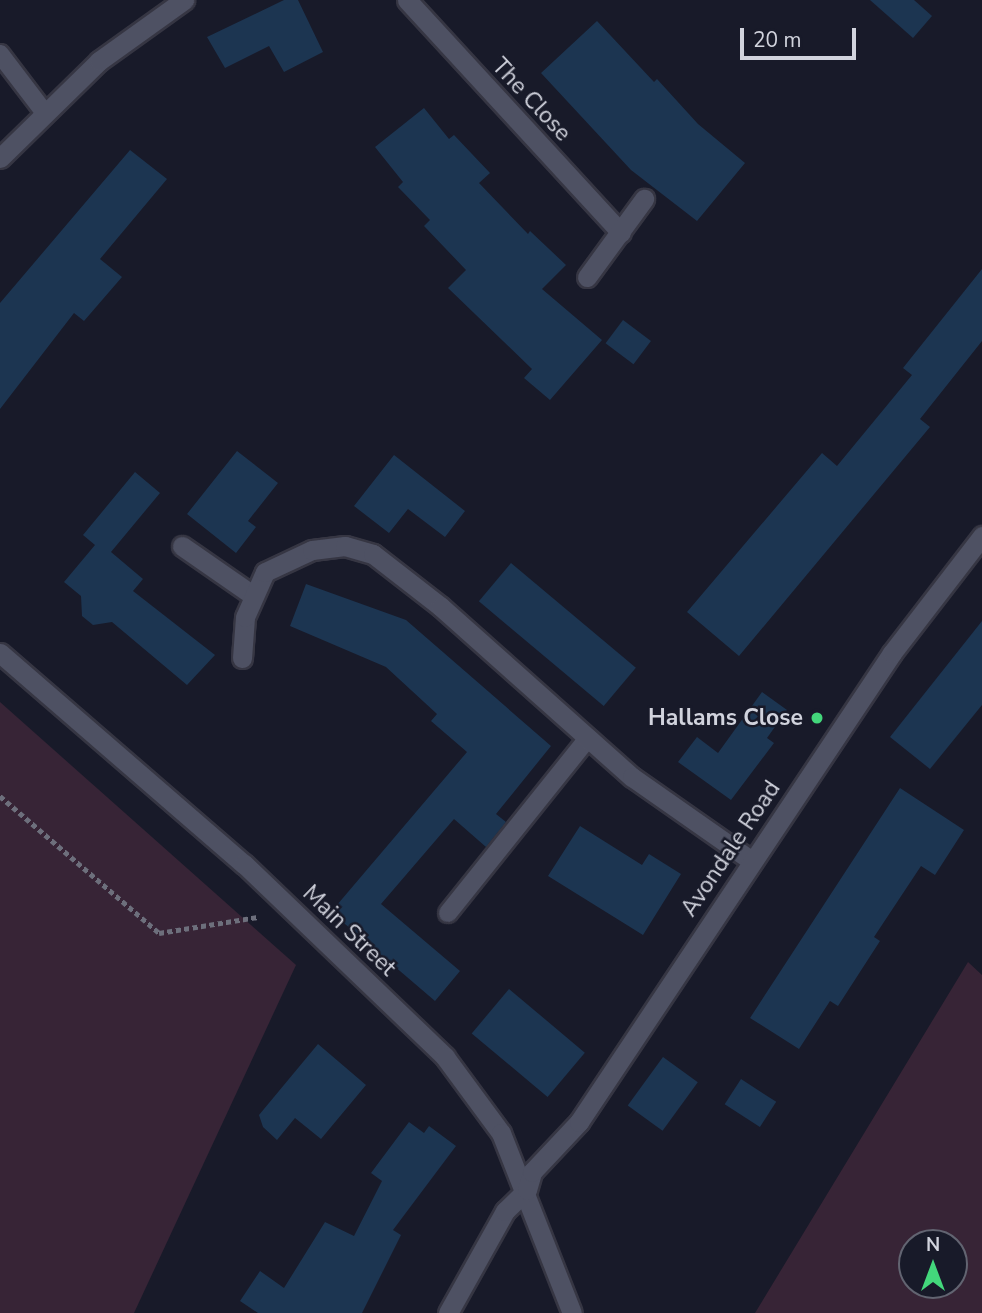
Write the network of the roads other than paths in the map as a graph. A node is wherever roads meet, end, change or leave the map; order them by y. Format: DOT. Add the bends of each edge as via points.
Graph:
graph roads {
  1 [pos="184,0"];
  2 [pos="407,0"];
  3 [pos="0,54"];
  4 [pos="45,113"];
  5 [pos="0,158"];
  6 [pos="644,199"];
  7 [pos="621,233"];
  8 [pos="587,277"];
  9 [pos="982,536"];
  10 [pos="181,546"];
  11 [pos="251,594"];
  12 [pos="0,653"];
  13 [pos="242,658"];
  14 [pos="588,738"];
  15 [pos="752,861"];
  16 [pos="448,913"];
  17 [pos="527,1190"];
  18 [pos="448,1313"];
  19 [pos="572,1313"];
  1 -- 4 [label="street" via="99,61"];
  2 -- 7 [label="street, The Close"];
  3 -- 4 [label="lane"];
  4 -- 5 [label="street"];
  6 -- 7 [label="street"];
  7 -- 8 [label="street"];
  9 -- 15 [label="street, Avondale Road" via="892,653"];
  10 -- 11 [label="street"];
  11 -- 13 [label="street"];
  11 -- 14 [label="street" via="265,572 313,550 345,547 373,554 441,607"];
  12 -- 17 [label="street, Main Street" via="294,911 445,1057 501,1133"];
  14 -- 15 [label="street" via="632,777"];
  14 -- 16 [label="lane"];
  15 -- 17 [label="street, Avondale Road" via="579,1122 532,1172"];
  17 -- 18 [label="street, Avondale Road" via="505,1212"];
  17 -- 19 [label="street, Main Street" via="529,1208"];
}
